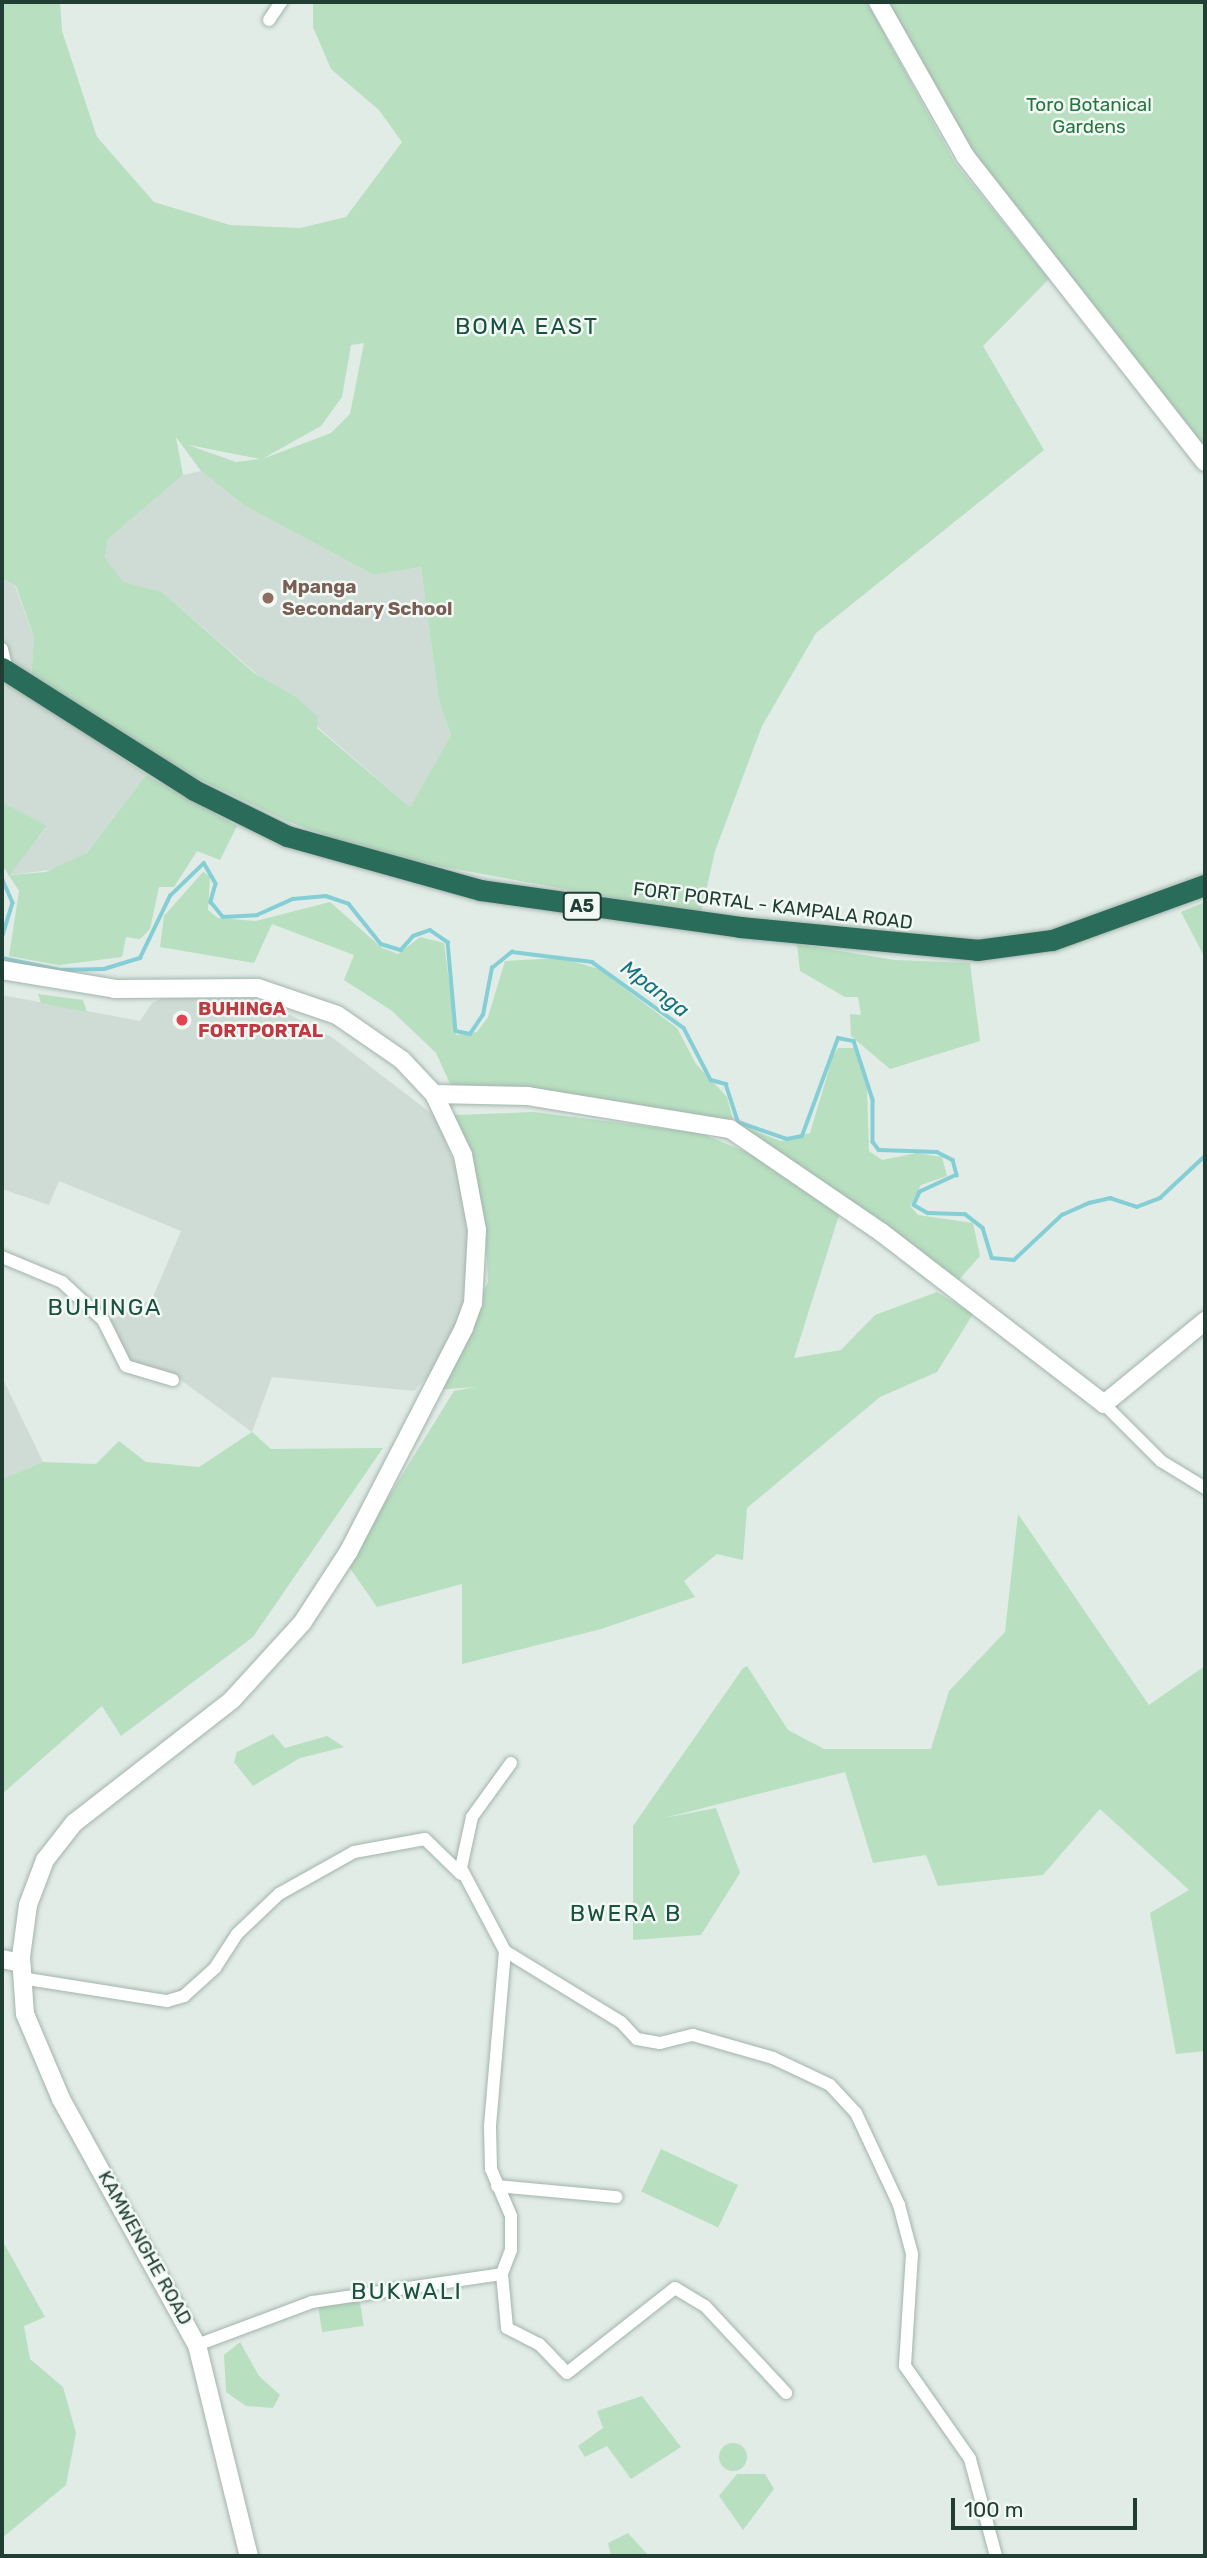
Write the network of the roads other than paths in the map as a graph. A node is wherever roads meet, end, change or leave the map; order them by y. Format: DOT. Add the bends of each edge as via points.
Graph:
graph roads {
  1 [pos="281,2"];
  2 [pos="878,2"];
  3 [pos="269,20"];
  4 [pos="1205,462"];
  5 [pos="2,649"];
  6 [pos="4,669"];
  7 [pos="1205,885"];
  8 [pos="2,970"];
  9 [pos="434,1094"];
  10 [pos="2,1257"];
  11 [pos="1205,1321"];
  12 [pos="173,1380"];
  13 [pos="1104,1404"];
  14 [pos="1205,1488"];
  15 [pos="511,1763"];
  16 [pos="461,1874"];
  17 [pos="505,1951"];
  18 [pos="2,1959"];
  19 [pos="21,1964"];
  20 [pos="497,2186"];
  21 [pos="616,2197"];
  22 [pos="502,2274"];
  23 [pos="197,2345"];
  24 [pos="786,2393"];
  25 [pos="249,2556"];
  26 [pos="996,2556"];
  1 -- 3 [label="street"];
  2 -- 4 [label="main road" via="965,156"];
  5 -- 6 [label="street"];
  6 -- 7 [label="highway, FORT PORTAL - KAMPALA ROAD / A5" via="194,790 287,836 481,890 740,927 977,950 1052,940"];
  8 -- 9 [label="main road, KAMWENGHE ROAD" via="115,989 212,984 283,993 337,1015 402,1060"];
  9 -- 13 [label="main road" via="528,1096 730,1129 881,1232"];
  9 -- 19 [label="main road, KAMWENGHE ROAD" via="460,1145 477,1230 473,1303 459,1338 349,1551 302,1623 232,1700 74,1823 45,1860 28,1905"];
  10 -- 12 [label="street" via="62,1282 103,1320 126,1366"];
  11 -- 13 [label="main road"];
  13 -- 14 [label="street" via="1161,1461"];
  15 -- 16 [label="street" via="472,1817"];
  16 -- 17 [label="street"];
  16 -- 19 [label="street" via="425,1839 354,1852 279,1894 237,1934 215,1968 184,1996 167,2001"];
  17 -- 20 [label="street" via="490,2079 491,2169"];
  17 -- 26 [label="street" via="621,2022 637,2039 660,2043 693,2035 774,2058 830,2085 856,2113 899,2204 912,2254 905,2366 970,2459"];
  18 -- 19 [label="main road"];
  19 -- 23 [label="main road, KAMWENGHE ROAD" via="25,2014 61,2099"];
  20 -- 21 [label="street"];
  20 -- 22 [label="street" via="511,2216 511,2250"];
  22 -- 23 [label="street" via="312,2302"];
  22 -- 24 [label="street" via="508,2328 539,2344 567,2373 676,2288 705,2306"];
  23 -- 25 [label="main road, KAMWENGHE ROAD"];
}
